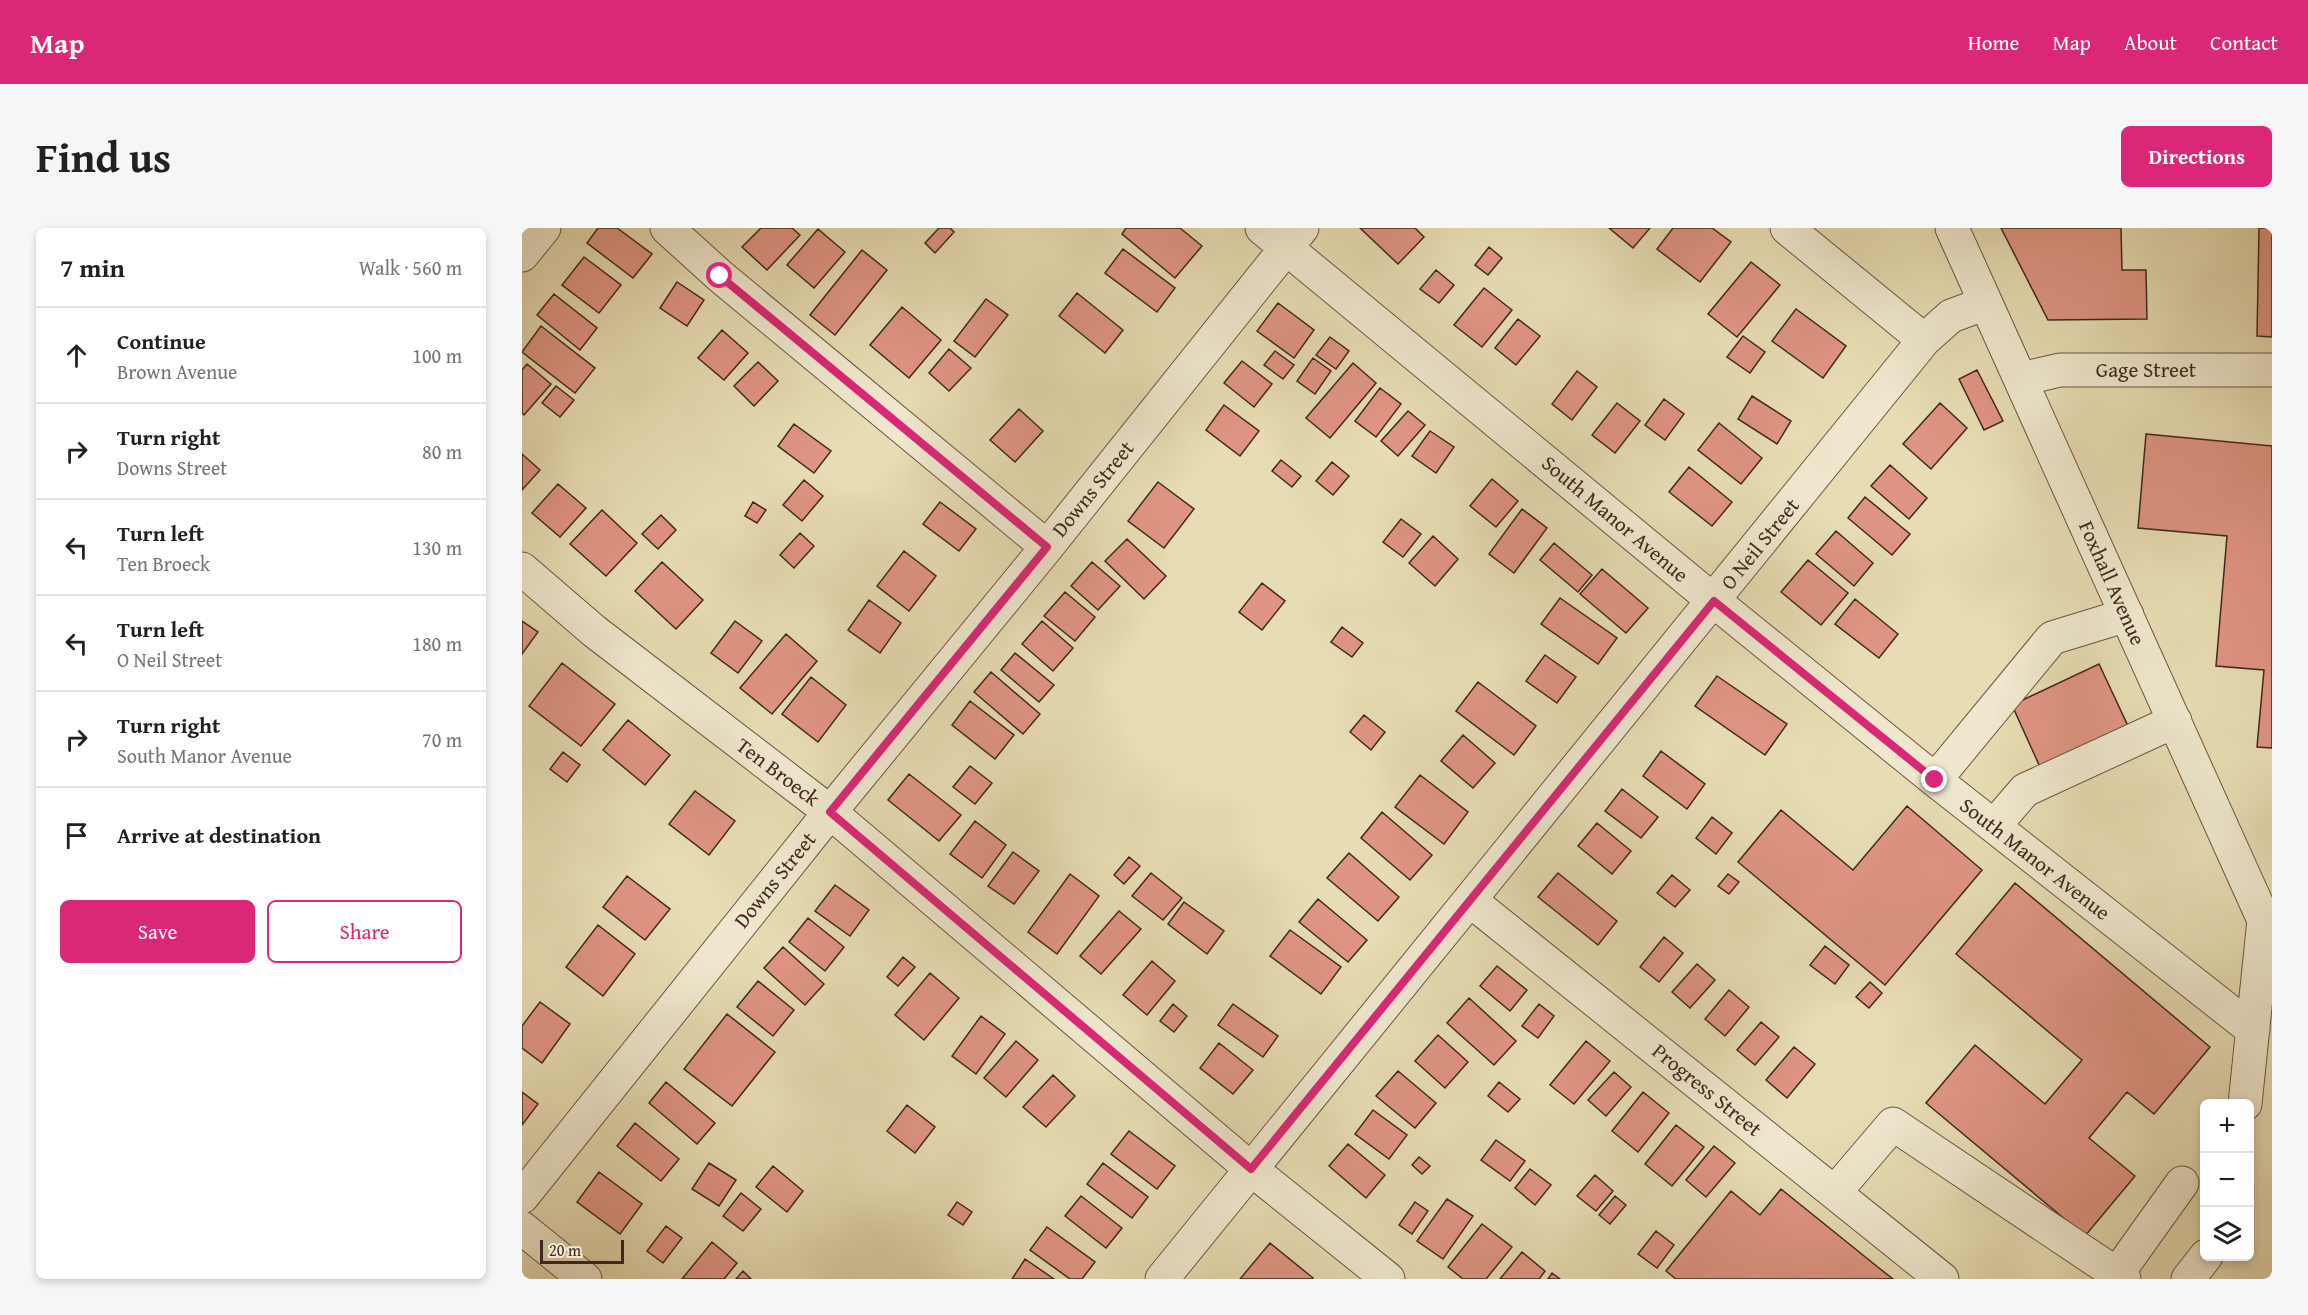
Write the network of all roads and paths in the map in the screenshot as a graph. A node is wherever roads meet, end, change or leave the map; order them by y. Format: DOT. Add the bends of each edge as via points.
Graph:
graph roads {
  1 [pos="544,228"];
  2 [pos="667,228"];
  3 [pos="1786,228"];
  4 [pos="1952,228"];
  5 [pos="1283,234"];
  6 [pos="522,255"];
  7 [pos="1986,303"];
  8 [pos="1924,340"];
  9 [pos="2272,370"];
  10 [pos="2021,379"];
  11 [pos="1047,547"];
  12 [pos="522,569"];
  13 [pos="1714,601"];
  14 [pos="2127,615"];
  15 [pos="2175,721"];
  16 [pos="1935,780"];
  17 [pos="830,812"];
  18 [pos="1994,826"];
  19 [pos="1471,901"];
  20 [pos="2268,929"];
  21 [pos="2253,1030"];
  22 [pos="2246,1099"];
  23 [pos="1251,1169"];
  24 [pos="2182,1183"];
  25 [pos="1835,1192"];
  26 [pos="522,1197"];
  27 [pos="522,1227"];
  28 [pos="2203,1261"];
  29 [pos="2120,1277"];
  30 [pos="585,1279"];
  31 [pos="1162,1279"];
  32 [pos="1388,1279"];
  33 [pos="1942,1279"];
  34 [pos="2188,1279"];
  1 -- 6 [label="street"];
  2 -- 11 [label="street"];
  3 -- 8 [label="street"];
  4 -- 7 [label="street, Foxhall Avenue"];
  5 -- 11 [label="street, Downs Street"];
  5 -- 13 [label="street, South Manor Avenue"];
  7 -- 8 [label="street, O Neil Street" via="1951,316"];
  7 -- 10 [label="street, Foxhall Avenue"];
  8 -- 13 [label="street, O Neil Street"];
  9 -- 10 [label="street, Gage Street" via="2060,370"];
  10 -- 14 [label="street, Foxhall Avenue"];
  11 -- 17 [label="street, Downs Street"];
  12 -- 17 [label="street, Ten Broeck" via="594,631"];
  13 -- 16 [label="street, South Manor Avenue"];
  13 -- 19 [label="street, O Neil Street"];
  14 -- 15 [label="street, Foxhall Avenue"];
  14 -- 16 [label="street" via="2052,639"];
  15 -- 18 [label="street" via="2025,790"];
  15 -- 20 [label="street, Foxhall Avenue"];
  16 -- 18 [label="street, South Manor Avenue"];
  17 -- 23 [label="street, Ten Broeck"];
  17 -- 26 [label="street, Downs Street"];
  18 -- 21 [label="street, South Manor Avenue"];
  19 -- 23 [label="street, O Neil Street"];
  19 -- 25 [label="street, Progress Street"];
  20 -- 21 [label="street"];
  21 -- 22 [label="street"];
  23 -- 31 [label="street, O Neil Street"];
  23 -- 32 [label="street, Ten Broeck"];
  24 -- 29 [label="street"];
  25 -- 29 [label="street" via="1893,1124"];
  25 -- 33 [label="street, Progress Street"];
  27 -- 30 [label="street"];
  28 -- 34 [label="street"];
}
